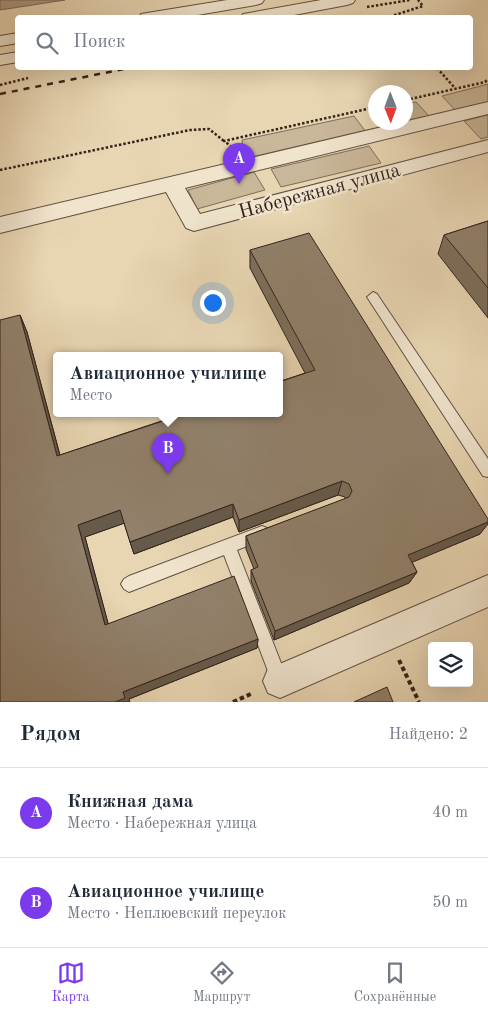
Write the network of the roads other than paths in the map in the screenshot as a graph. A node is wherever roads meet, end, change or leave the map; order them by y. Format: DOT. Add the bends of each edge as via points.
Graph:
graph roads {
  1 [pos="256,0"];
  2 [pos="347,0"];
  3 [pos="292,5"];
  4 [pos="165,15"];
  5 [pos="259,15"];
  6 [pos="15,38"];
  7 [pos="0,41"];
  8 [pos="15,58"];
  9 [pos="0,60"];
  10 [pos="488,108"];
  11 [pos="463,137"];
  12 [pos="398,149"];
  13 [pos="271,180"];
  14 [pos="172,184"];
  15 [pos="0,225"];
  16 [pos="374,297"];
  17 [pos="488,471"];
  18 [pos="274,529"];
  19 [pos="228,546"];
  20 [pos="129,584"];
  21 [pos="488,591"];
  22 [pos="280,681"];
  1 -- 4 [label="street"];
  2 -- 3 [label="street"];
  3 -- 5 [label="street"];
  6 -- 7 [label="street"];
  8 -- 9 [label="street"];
  10 -- 11 [label="street, Набережная улица"];
  11 -- 12 [label="street, Набережная улица"];
  11 -- 12 [label="street, Набережная улица"];
  12 -- 13 [label="street, Набережная улица"];
  12 -- 13 [label="street, Набережная улица"];
  13 -- 14 [label="street, Набережная улица"];
  13 -- 14 [label="street, Набережная улица" via="194,224"];
  14 -- 15 [label="street, Набережная улица"];
  16 -- 17 [label="lane"];
  18 -- 19 [label="lane"];
  19 -- 20 [label="lane"];
  19 -- 22 [label="lane"];
  21 -- 22 [label="street"];
}
